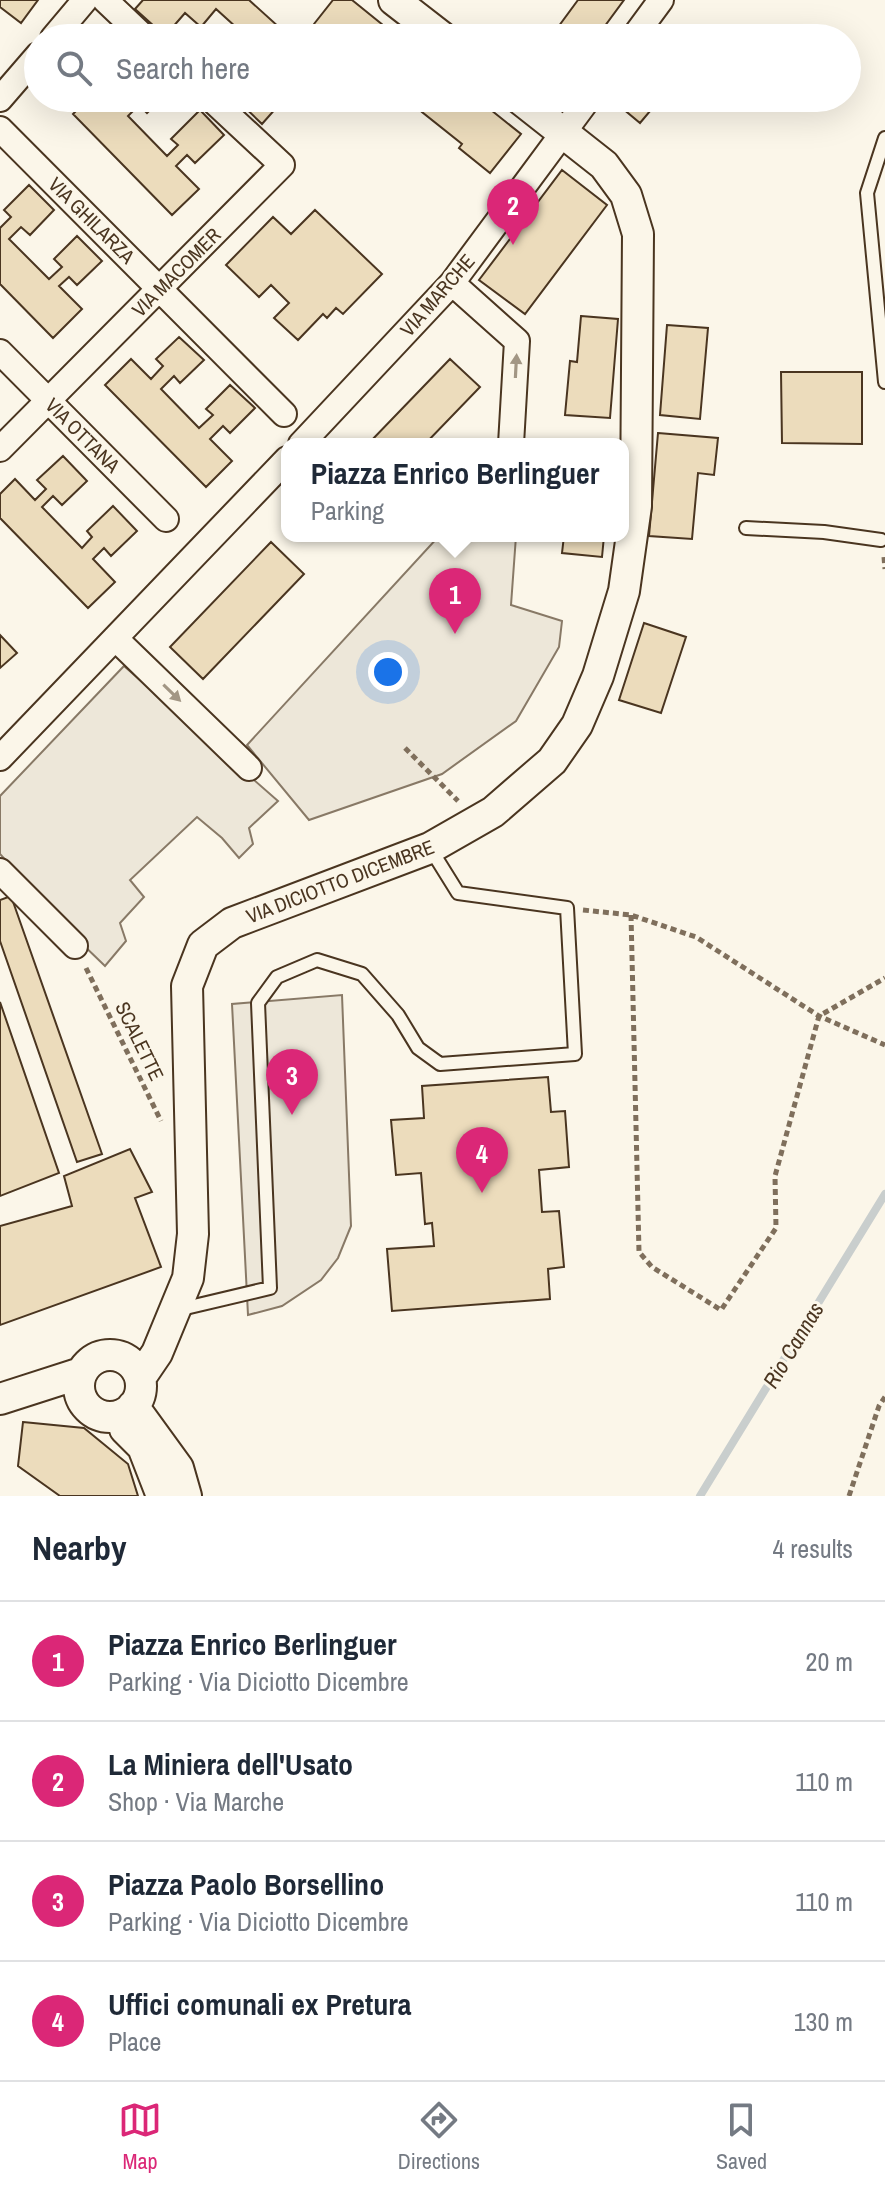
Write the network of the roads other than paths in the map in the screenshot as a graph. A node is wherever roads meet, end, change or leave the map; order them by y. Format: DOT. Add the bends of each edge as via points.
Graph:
graph roads {
  1 [pos="85,0"];
  2 [pos="105,0"];
  3 [pos="394,0"];
  4 [pos="661,0"];
  5 [pos="65,24"];
  6 [pos="130,24"];
  7 [pos="425,24"];
  8 [pos="643,24"];
  9 [pos="24,71"];
  10 [pos="0,99"];
  11 [pos="225,112"];
  12 [pos="537,112"];
  13 [pos="579,112"];
  14 [pos="0,129"];
  15 [pos="564,133"];
  16 [pos="885,138"];
  17 [pos="452,283"];
  18 [pos="160,288"];
  19 [pos="0,352"];
  20 [pos="885,382"];
  21 [pos="49,400"];
  22 [pos="284,414"];
  23 [pos="307,438"];
  24 [pos="511,438"];
  25 [pos="0,449"];
  26 [pos="281,465"];
  27 [pos="166,519"];
  28 [pos="746,528"];
  29 [pos="881,540"];
  30 [pos="116,639"];
  31 [pos="0,758"];
  32 [pos="249,768"];
  33 [pos="430,848"];
  34 [pos="0,871"];
  35 [pos="75,946"];
  36 [pos="172,1316"];
  37 [pos="112,1355"];
  38 [pos="82,1388"];
  39 [pos="14,1395"];
  40 [pos="129,1400"];
  41 [pos="162,1496"];
  42 [pos="186,1496"];
  1 -- 5 [label="street"];
  2 -- 6 [label="street"];
  3 -- 7 [label="street"];
  4 -- 8 [label="street"];
  9 -- 10 [label="street"];
  11 -- 18 [label="street, VIA MACOMER" via="282,165"];
  12 -- 15 [label="street, VIA DICIOTTO DICEMBRE"];
  13 -- 15 [label="street, VIA MARCHE"];
  14 -- 18 [label="street, VIA GHILARZA"];
  15 -- 17 [label="street, VIA MARCHE"];
  15 -- 33 [label="street, VIA DICIOTTO DICEMBRE" via="604,165 619,185 638,234 636,506 624,591 598,676 577,725 552,761 493,812"];
  16 -- 20 [label="lane" via="867,193"];
  17 -- 23 [label="street, VIA MARCHE"];
  24 -- 17 [label="street, one-way" via="517,341"];
  18 -- 21 [label="street, VIA MACOMER"];
  18 -- 22 [label="street, VIA GHILARZA"];
  19 -- 21 [label="street, VIA OTTANA"];
  21 -- 25 [label="street, VIA MACOMER"];
  21 -- 27 [label="street, VIA OTTANA"];
  26 -- 30 [label="street"];
  28 -- 29 [label="lane"];
  30 -- 31 [label="street"];
  30 -- 32 [label="street, one-way"];
  33 -- 36 [label="street, VIA DICIOTTO DICEMBRE" via="232,923 203,945 187,986 193,1234 188,1278"];
  33 -- 36 [label="lane" via="458,893 567,908 575,1054 440,1064 418,1048 362,974 317,960 277,977 258,1003 270,1288"];
  34 -- 35 [label="street"];
  36 -- 37 [label="street" via="158,1330"];
  36 -- 40 [label="street, VIA DICIOTTO DICEMBRE"];
  37 -- 38 [label="street" via="93,1359"];
  37 -- 40 [label="street" via="136,1369"];
  38 -- 39 [label="street"];
  38 -- 40 [label="street" via="98,1414"];
  40 -- 41 [label="street"];
  40 -- 42 [label="street" via="178,1468"];
}
